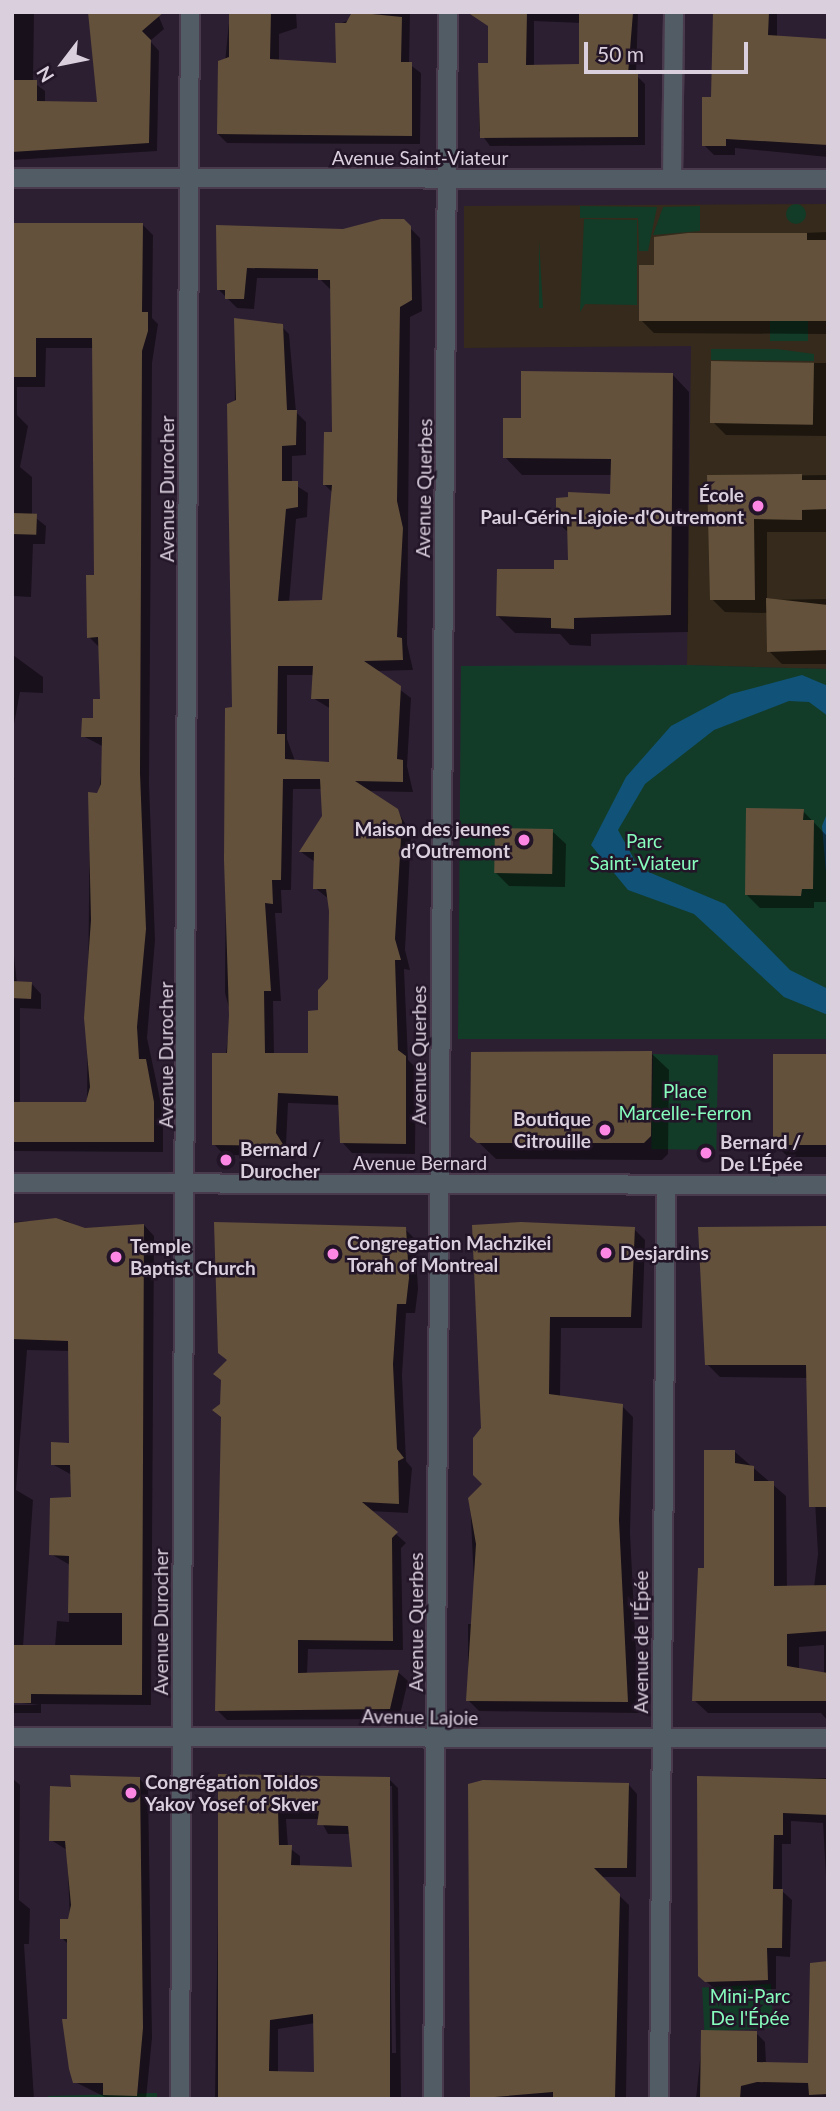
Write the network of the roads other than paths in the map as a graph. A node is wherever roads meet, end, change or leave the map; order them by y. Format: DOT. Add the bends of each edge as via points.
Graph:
graph roads {
  1 [pos="190,12"];
  2 [pos="448,12"];
  3 [pos="674,12"];
  4 [pos="12,178"];
  5 [pos="188,178"];
  6 [pos="446,178"];
  7 [pos="672,179"];
  8 [pos="828,179"];
  9 [pos="12,1183"];
  10 [pos="184,1183"];
  11 [pos="439,1185"];
  12 [pos="828,1185"];
  13 [pos="666,1186"];
  14 [pos="181,1736"];
  15 [pos="12,1737"];
  16 [pos="437,1738"];
  17 [pos="828,1738"];
  18 [pos="662,1739"];
  19 [pos="180,2099"];
  20 [pos="433,2099"];
  21 [pos="659,2099"];
  1 -- 5 [label="street, Avenue Durocher"];
  2 -- 6 [label="street, Avenue Querbes"];
  3 -- 7 [label="street"];
  4 -- 5 [label="street, Avenue Saint-Viateur"];
  5 -- 6 [label="street, Avenue Saint-Viateur"];
  5 -- 10 [label="street, Avenue Durocher"];
  6 -- 7 [label="street, Avenue Saint-Viateur"];
  6 -- 11 [label="street, Avenue Querbes"];
  7 -- 8 [label="street, Avenue Saint-Viateur"];
  9 -- 10 [label="street, Avenue Bernard"];
  10 -- 11 [label="street, Avenue Bernard"];
  10 -- 14 [label="street, Avenue Durocher"];
  11 -- 13 [label="street, Avenue Bernard"];
  11 -- 16 [label="street, Avenue Querbes"];
  12 -- 13 [label="street, Avenue Bernard"];
  13 -- 18 [label="street, Avenue de l'Épée"];
  14 -- 15 [label="street, Avenue Lajoie"];
  14 -- 16 [label="street, Avenue Lajoie"];
  14 -- 19 [label="street, Avenue Durocher"];
  16 -- 18 [label="street, Avenue Lajoie"];
  16 -- 20 [label="street, Avenue Querbes"];
  17 -- 18 [label="street, Avenue Lajoie"];
  18 -- 21 [label="street, Avenue de l'Épée"];
}
